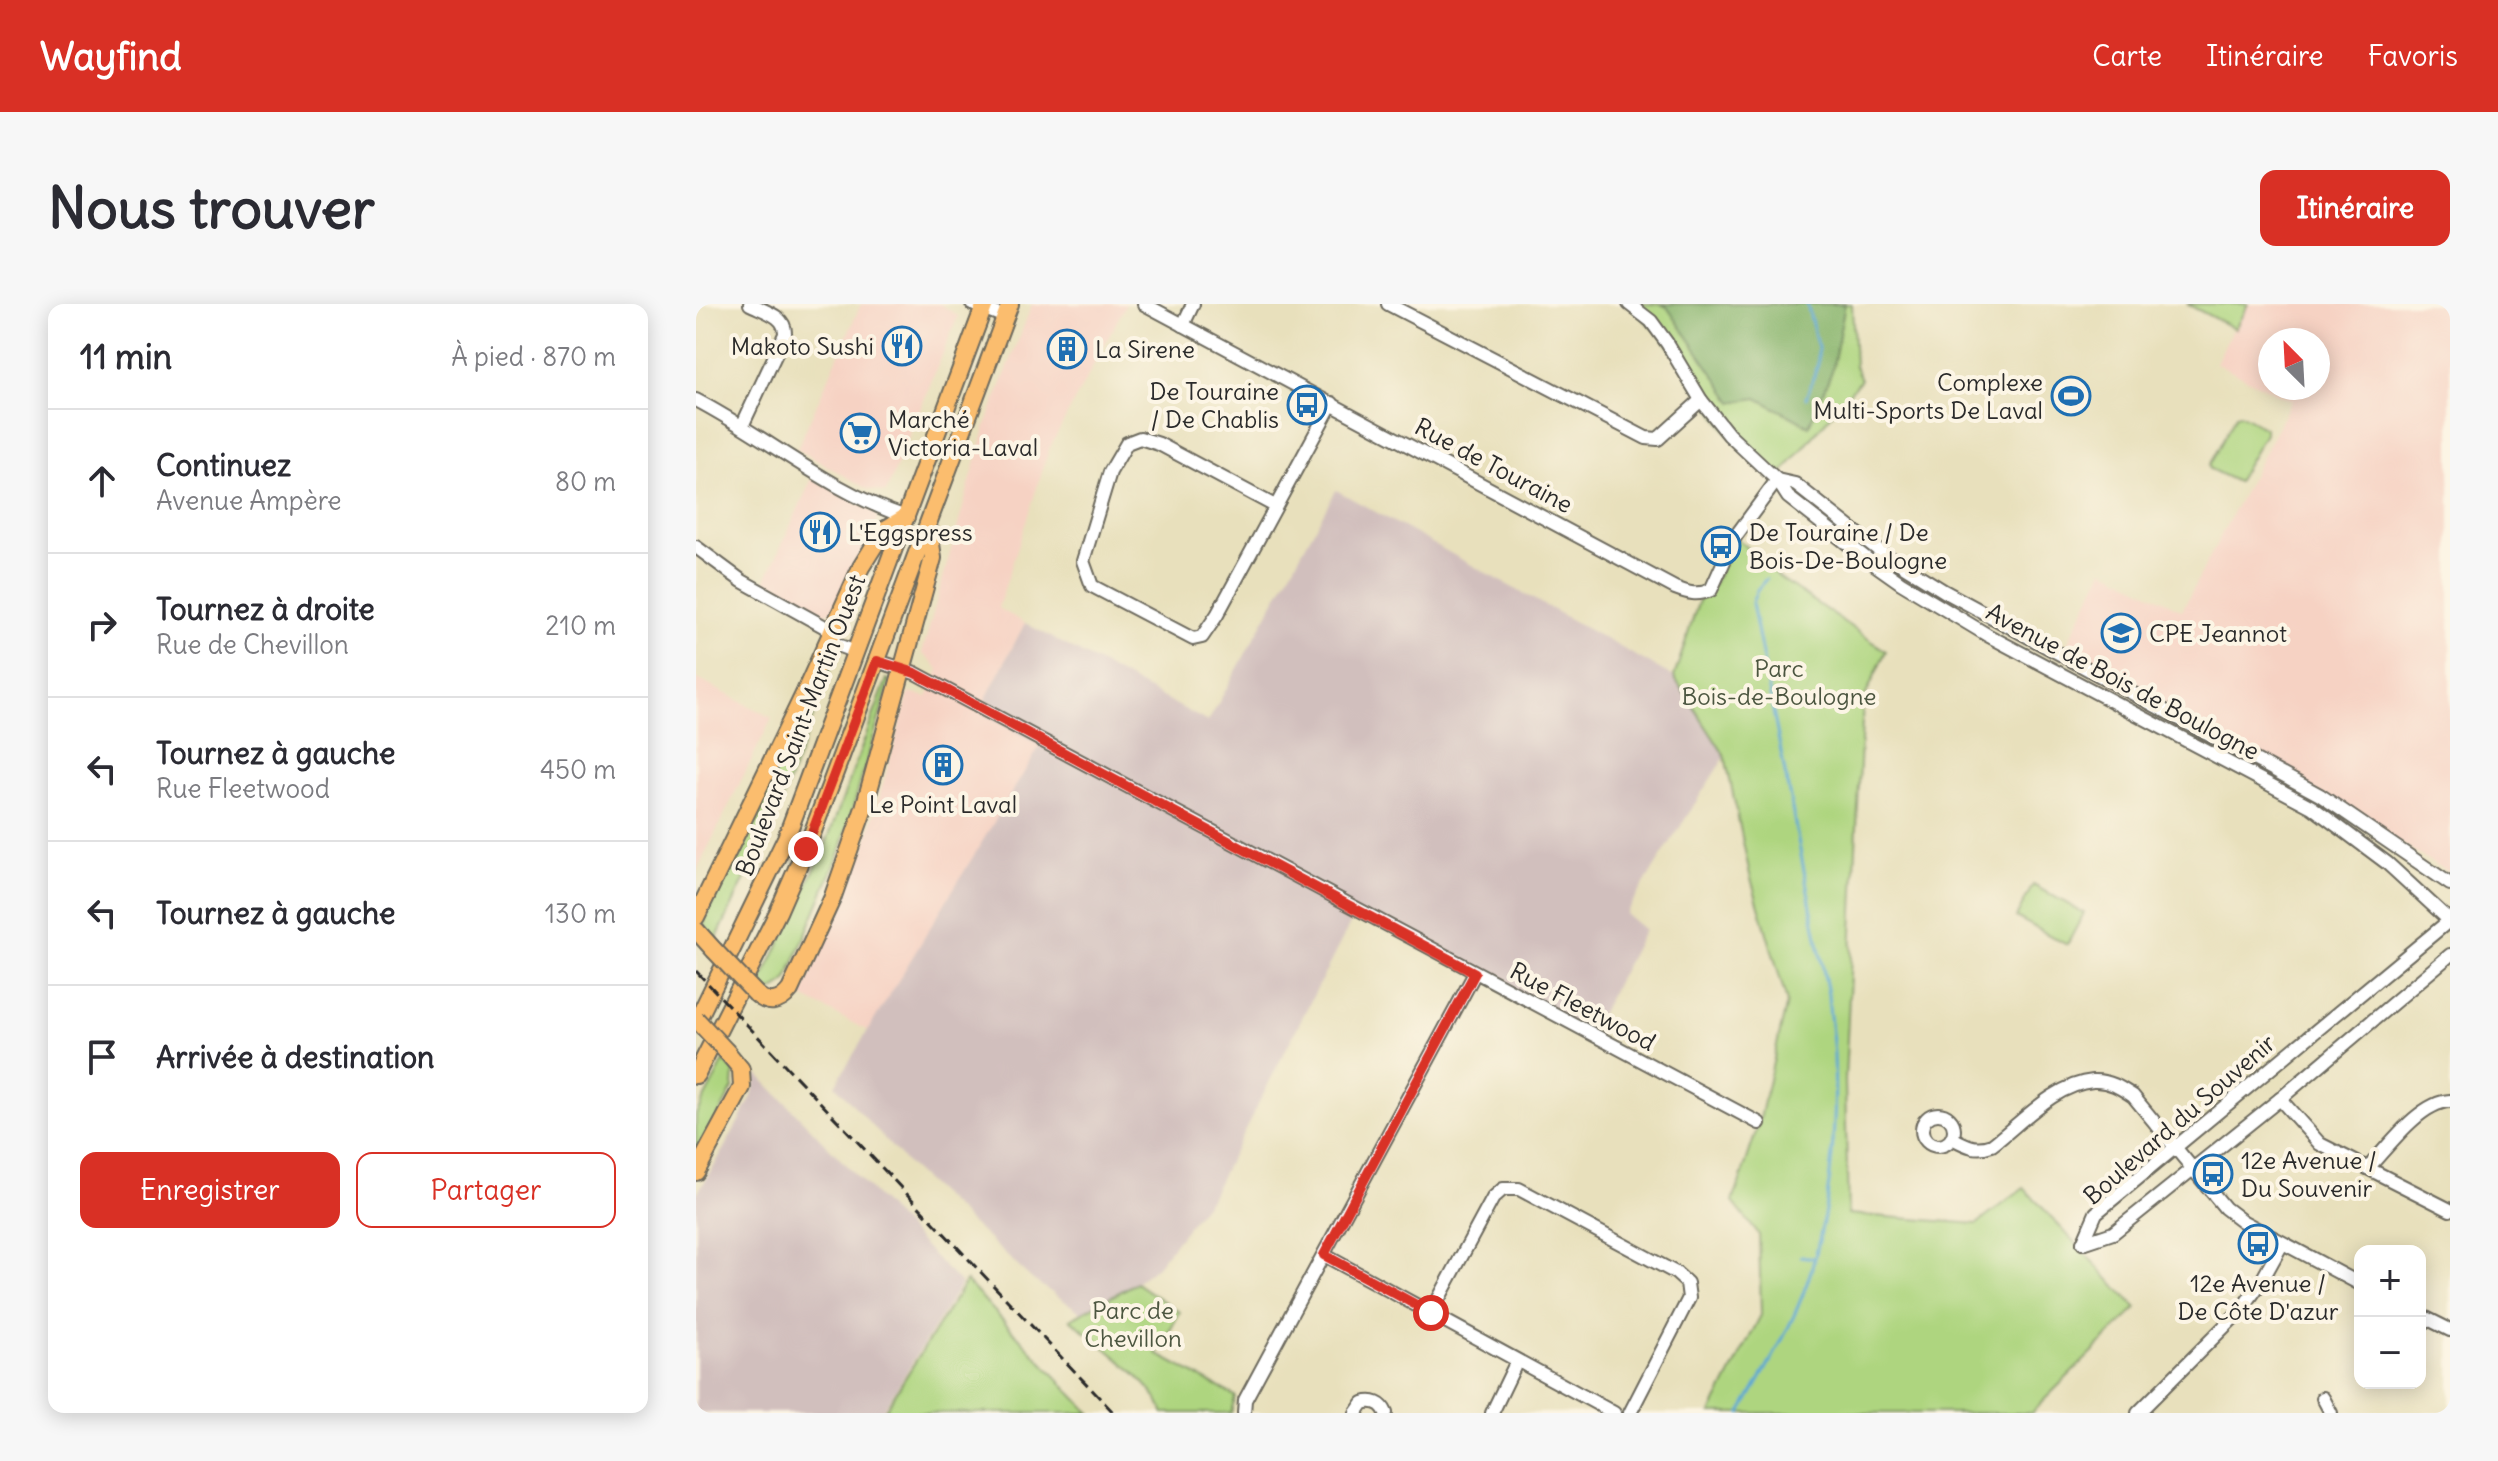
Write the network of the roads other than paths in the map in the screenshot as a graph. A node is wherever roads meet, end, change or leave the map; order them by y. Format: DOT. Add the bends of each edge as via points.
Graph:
graph roads {
  1 [pos="750,304"];
  2 [pos="1144,304"];
  3 [pos="1193,304"];
  4 [pos="1388,304"];
  5 [pos="1629,304"];
  6 [pos="980,306"];
  7 [pos="1007,311"];
  8 [pos="1183,325"];
  9 [pos="696,400"];
  10 [pos="1701,400"];
  11 [pos="1332,403"];
  12 [pos="743,424"];
  13 [pos="1777,480"];
  14 [pos="1275,506"];
  15 [pos="906,517"];
  16 [pos="928,524"];
  17 [pos="696,547"];
  18 [pos="830,634"];
  19 [pos="856,652"];
  20 [pos="877,661"];
  21 [pos="904,669"];
  22 [pos="2450,884"];
  23 [pos="696,917"];
  24 [pos="2450,920"];
  25 [pos="696,930"];
  26 [pos="2450,955"];
  27 [pos="1475,973"];
  28 [pos="696,1021"];
  29 [pos="696,1075"];
  30 [pos="2280,1099"];
  31 [pos="2450,1101"];
  32 [pos="1759,1123"];
  33 [pos="1952,1138"];
  34 [pos="2174,1148"];
  35 [pos="2368,1168"];
  36 [pos="2191,1169"];
  37 [pos="696,1172"];
  38 [pos="2450,1210"];
  39 [pos="2282,1244"];
  40 [pos="1324,1255"];
  41 [pos="2354,1281"];
  42 [pos="1431,1313"];
  43 [pos="2424,1317"];
  44 [pos="2450,1330"];
  45 [pos="1517,1361"];
  46 [pos="2323,1398"];
  47 [pos="1244,1413"];
  48 [pos="1356,1413"];
  49 [pos="1386,1413"];
  50 [pos="1492,1413"];
  51 [pos="1614,1413"];
  52 [pos="1630,1413"];
  53 [pos="2138,1413"];
  54 [pos="2331,1413"];
  1 -- 12 [label="street" via="786,328"];
  2 -- 8 [label="street, Rue de Touraine"];
  3 -- 8 [label="street"];
  4 -- 10 [label="street" via="1646,438 1658,439"];
  5 -- 10 [label="street, Avenue de Bois de Boulogne" via="1651,321"];
  6 -- 7 [label="street"];
  6 -- 15 [label="main road, Boulevard Saint-Martin Ouest"];
  7 -- 16 [label="main road, Boulevard Saint-Martin Ouest"];
  8 -- 11 [label="street, Rue de Touraine"];
  9 -- 12 [label="street"];
  10 -- 13 [label="street, Avenue de Bois de Boulogne"];
  11 -- 13 [label="street, Rue de Touraine" via="1689,593 1711,590 1735,537"];
  11 -- 14 [label="street"];
  12 -- 15 [label="street" via="798,463"];
  13 -- 22 [label="street, Avenue de Bois de Boulogne" via="1795,484 1881,552 1944,591 2320,795"];
  13 -- 24 [label="street, Avenue de Bois de Boulogne" via="1788,497 1901,583 1989,636 2312,807 2387,863"];
  14 -- 14 [label="street" via="1140,438 1127,443 1110,472 1083,561 1092,586 1193,639 1202,637"];
  15 -- 18 [label="main road" via="884,530 871,549"];
  15 -- 19 [label="main road, Boulevard Saint-Martin Ouest"];
  16 -- 20 [label="main road, Boulevard Saint-Martin Ouest"];
  16 -- 21 [label="main road" via="933,558"];
  17 -- 18 [label="street"];
  18 -- 19 [label="street" via="837,645"];
  18 -- 23 [label="main road"];
  19 -- 28 [label="main road, Boulevard Saint-Martin Ouest" via="779,854"];
  20 -- 21 [label="street, Rue Fleetwood"];
  20 -- 29 [label="main road, Boulevard Saint-Martin Ouest" via="799,864"];
  21 -- 25 [label="main road, bridge" via="855,836 787,995 764,1001"];
  21 -- 27 [label="street, Rue Fleetwood"];
  24 -- 34 [label="street, Boulevard du Souvenir"];
  26 -- 30 [label="street, Boulevard du Souvenir"];
  27 -- 32 [label="street, Rue Fleetwood"];
  27 -- 40 [label="street"];
  28 -- 37 [label="main road, bridge" via="741,1069 742,1087"];
  30 -- 35 [label="street" via="2320,1144"];
  30 -- 36 [label="street, Boulevard du Souvenir"];
  31 -- 35 [label="street" via="2421,1113"];
  33 -- 34 [label="street" via="1973,1148 1992,1145 2060,1092 2093,1081 2115,1084 2133,1096"];
  34 -- 36 [label="street"];
  34 -- 36 [label="street, Boulevard du Souvenir" via="2096,1213 2083,1243 2113,1233"];
  35 -- 38 [label="street"];
  36 -- 39 [label="street" via="2225,1208"];
  39 -- 41 [label="street"];
  39 -- 53 [label="street" via="2241,1310"];
  40 -- 42 [label="street"];
  40 -- 47 [label="street" via="1245,1400"];
  42 -- 45 [label="street"];
  42 -- 52 [label="street" via="1493,1198 1503,1189 1519,1189 1687,1283 1689,1298"];
  43 -- 44 [label="street"];
  45 -- 50 [label="street"];
  45 -- 51 [label="street"];
  46 -- 54 [label="street"];
  48 -- 49 [label="street" via="1363,1403 1373,1402"];
}
